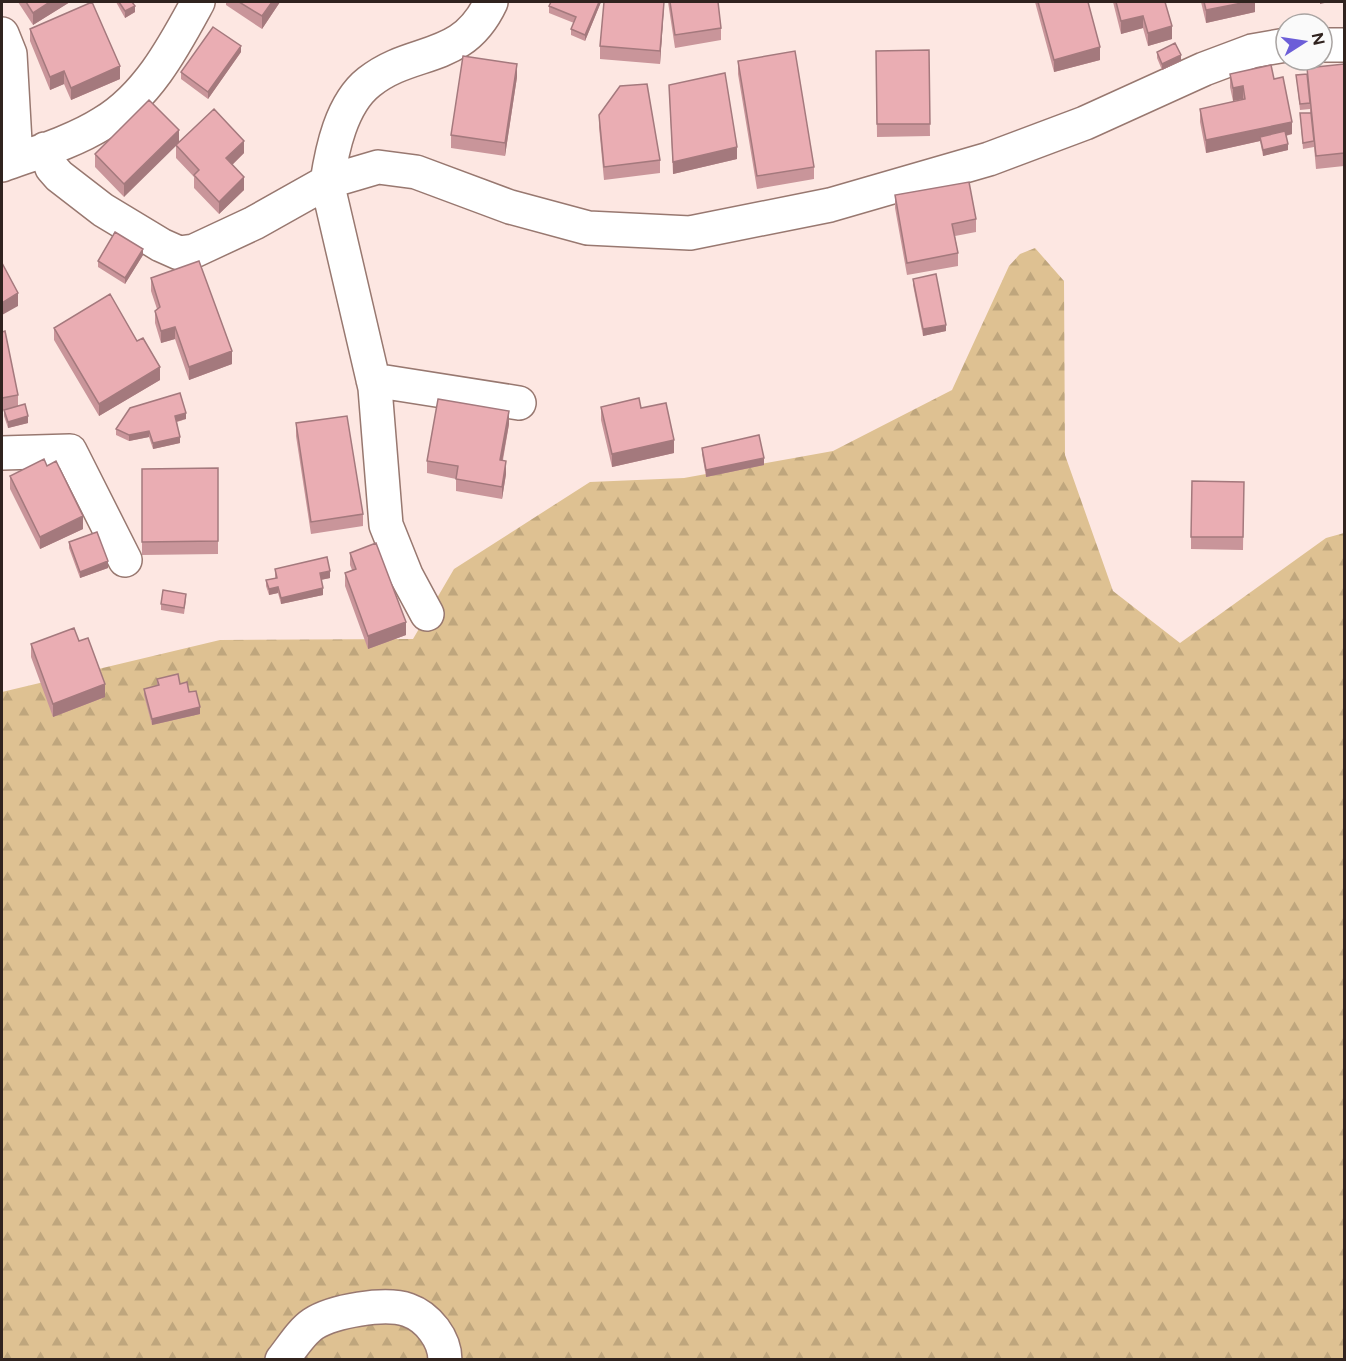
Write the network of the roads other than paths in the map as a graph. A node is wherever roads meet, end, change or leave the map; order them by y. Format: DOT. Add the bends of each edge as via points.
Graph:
graph roads {
  1 [pos="198,2"];
  2 [pos="491,2"];
  3 [pos="2,34"];
  4 [pos="1274,47"];
  5 [pos="21,158"];
  6 [pos="327,182"];
  7 [pos="373,380"];
  8 [pos="519,403"];
  9 [pos="2,453"];
  10 [pos="125,560"];
  11 [pos="427,614"];
  12 [pos="282,1359"];
  13 [pos="445,1359"];
  1 -- 5 [label="street" via="146,86 104,123"];
  2 -- 6 [label="street" via="482,21 466,38 381,74 367,84 350,108 332,149"];
  3 -- 5 [label="street" via="10,54"];
  4 -- 6 [label="street" via="1204,69 1085,123 989,159 830,205 690,233 588,228 559,222 416,172 378,167"];
  5 -- 6 [label="street" via="60,176 104,210 179,253 194,251 254,223"];
  6 -- 7 [label="street"];
  7 -- 8 [label="street"];
  7 -- 11 [label="street" via="386,525"];
  9 -- 10 [label="street" via="70,451"];
  12 -- 13 [label="street" via="313,1324 341,1313 372,1308 408,1310 436,1330"];
}
